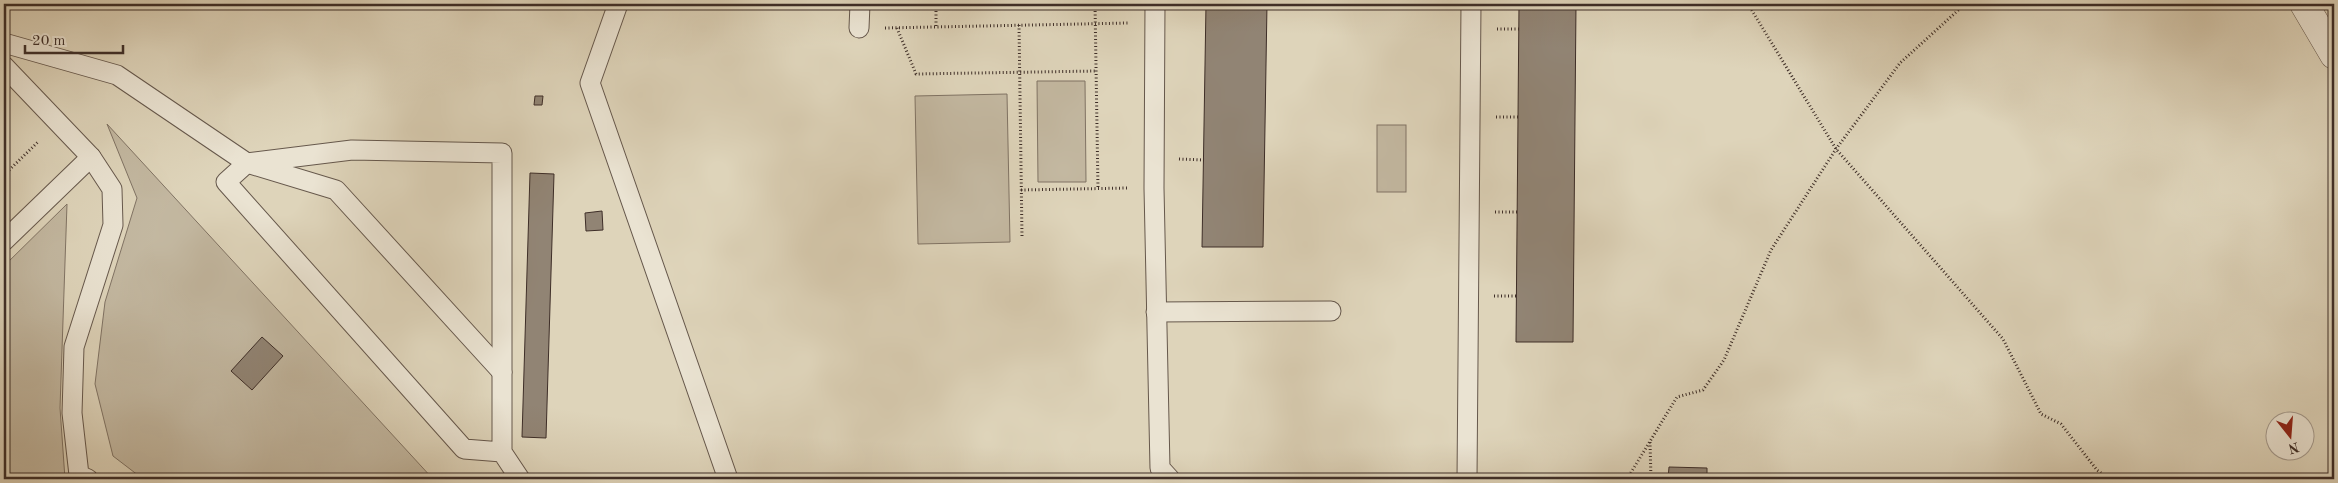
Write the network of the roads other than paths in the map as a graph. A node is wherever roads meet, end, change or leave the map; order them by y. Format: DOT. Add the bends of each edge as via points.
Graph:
graph roads {
  1 [pos="618,4"];
  2 [pos="860,4"];
  3 [pos="1155,4"];
  4 [pos="1471,4"];
  5 [pos="2304,4"];
  6 [pos="860,28"];
  7 [pos="4,43"];
  8 [pos="2334,55"];
  9 [pos="4,66"];
  10 [pos="91,157"];
  11 [pos="247,163"];
  12 [pos="4,240"];
  13 [pos="1331,311"];
  14 [pos="1156,312"];
  15 [pos="502,372"];
  16 [pos="502,452"];
  17 [pos="88,479"];
  18 [pos="520,479"];
  19 [pos="728,479"];
  20 [pos="1170,479"];
  21 [pos="1467,479"];
  1 -- 19 [label="lane" via="590,83"];
  2 -- 6 [label="lane"];
  3 -- 14 [label="lane"];
  4 -- 21 [label="lane"];
  5 -- 8 [label="street"];
  7 -- 11 [label="lane" via="117,76"];
  9 -- 10 [label="lane"];
  10 -- 12 [label="lane"];
  10 -- 17 [label="lane" via="112,189 113,224 74,347 72,413 79,475"];
  11 -- 15 [label="lane" via="336,190"];
  11 -- 15 [label="lane" via="352,150 502,153"];
  11 -- 16 [label="lane" via="226,182 464,449"];
  13 -- 14 [label="lane"];
  14 -- 20 [label="lane" via="1160,468"];
  15 -- 16 [label="lane"];
  16 -- 18 [label="lane"];
}
